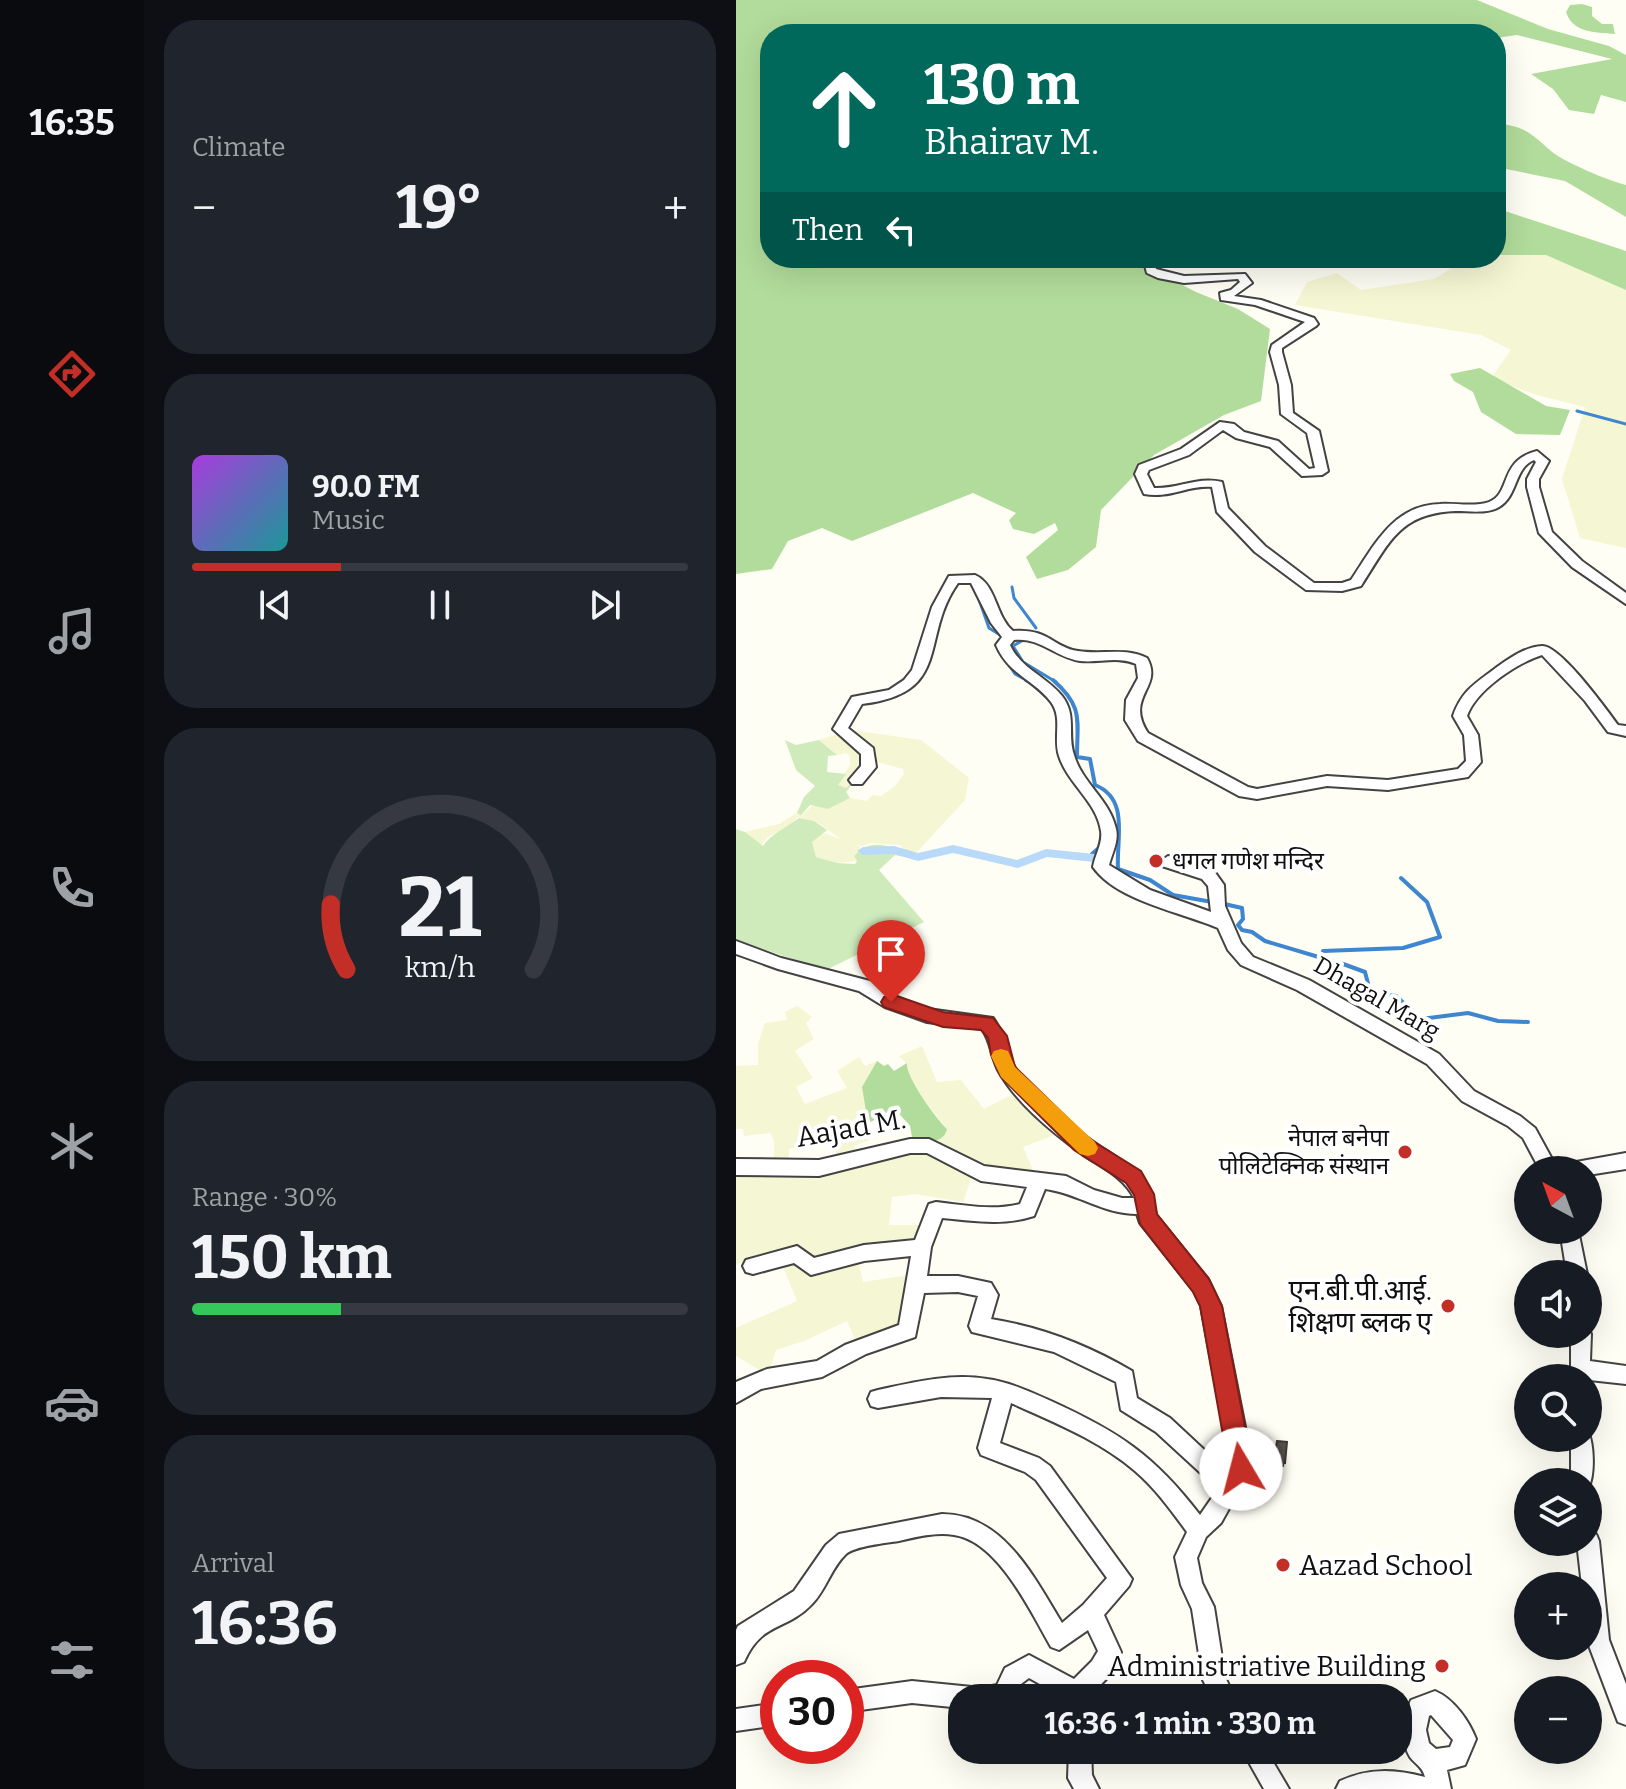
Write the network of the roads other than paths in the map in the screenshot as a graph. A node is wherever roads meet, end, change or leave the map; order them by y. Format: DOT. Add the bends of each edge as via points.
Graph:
graph roads {
  1 [pos="1150,268"];
  2 [pos="1626,600"];
  3 [pos="1010,636"];
  4 [pos="1626,731"];
  5 [pos="857,780"];
  6 [pos="1168,862"];
  7 [pos="1225,924"];
  8 [pos="736,947"];
  9 [pos="1541,1156"];
  10 [pos="1626,1161"];
  11 [pos="1602,1165"];
  12 [pos="736,1167"];
  13 [pos="1039,1180"];
  14 [pos="1147,1217"];
  15 [pos="922,1247"];
  16 [pos="753,1266"];
  17 [pos="915,1285"];
  18 [pos="1602,1374"];
  19 [pos="1626,1375"];
  20 [pos="1004,1391"];
  21 [pos="736,1394"];
  22 [pos="878,1399"];
  23 [pos="1230,1487"];
  24 [pos="1199,1530"];
  25 [pos="1590,1556"];
  26 [pos="1091,1613"];
  27 [pos="736,1654"];
  28 [pos="1009,1684"];
  29 [pos="1059,1684"];
  30 [pos="1087,1684"];
  31 [pos="1216,1684"];
  32 [pos="948,1695"];
  33 [pos="864,1699"];
  34 [pos="1626,1714"];
  35 [pos="760,1717"];
  36 [pos="736,1720"];
  37 [pos="1433,1761"];
  38 [pos="1080,1764"];
  39 [pos="1262,1764"];
  40 [pos="1087,1789"];
  41 [pos="1277,1789"];
  42 [pos="1348,1789"];
  43 [pos="1428,1789"];
  44 [pos="1439,1789"];
  1 -- 2 [label="street" via="1160,276 1191,279 1241,276 1246,283 1225,298 1257,302 1310,320 1304,331 1276,347 1287,414 1313,431 1322,471 1306,473 1281,448 1226,426 1185,452 1146,466 1141,474 1146,489 1158,493 1205,482 1218,485 1222,509 1260,549 1311,587 1342,587 1356,583 1401,521 1431,508 1492,506 1504,497 1518,465 1537,455 1543,461 1533,487 1546,533"];
  3 -- 4 [label="street" via="1030,632 1076,655 1142,661 1145,678 1133,700 1132,720 1143,737 1244,792 1327,781 1388,785 1463,773 1474,762 1471,735 1460,716 1466,699 1521,657 1543,650 1613,729"];
  3 -- 5 [label="street" via="994,622 985,588 975,579 954,579 942,592 916,675 893,694 857,700 843,721 840,729 868,752 869,767"];
  3 -- 7 [label="street" via="1003,645 1009,661 1061,704 1067,758 1103,812 1110,834 1101,867 1142,894"];
  6 -- 7 [label="street, Dhagal Marg" via="1208,875 1216,885"];
  7 -- 9 [label="street, Dhagal Marg" via="1247,961 1303,985 1433,1059 1468,1096 1529,1133"];
  8 -- 14 [label="street" via="864,986 891,1002 943,1019 987,1023 998,1036 1008,1072 1081,1144 1133,1177 1144,1194"];
  10 -- 11 [label="street"];
  12 -- 13 [label="street, Aajad M." via="819,1168 929,1146 981,1173"];
  13 -- 14 [label="street, Aajad M." via="1066,1184 1122,1206 1144,1206"];
  13 -- 15 [label="street" via="1027,1210 1017,1214 936,1210"];
  14 -- 23 [label="street, Aajad M." via="1201,1285 1211,1306 1241,1469"];
  15 -- 16 [label="street" via="864,1253 811,1267 797,1254"];
  15 -- 17 [label="street"];
  17 -- 21 [label="street" via="908,1331 823,1367 765,1376"];
  17 -- 23 [label="street" via="984,1289 988,1295 979,1326 1041,1337 1091,1356 1125,1377 1128,1403 1163,1425"];
  18 -- 19 [label="street"];
  20 -- 22 [label="street" via="983,1386 932,1388"];
  20 -- 24 [label="street" via="1134,1457 1169,1490"];
  20 -- 26 [label="street" via="988,1448 1043,1473 1121,1579"];
  23 -- 24 [label="street, Aajad M."];
  24 -- 31 [label="street, Aajad M." via="1186,1557 1203,1607"];
  25 -- 34 [label="street" via="1598,1640"];
  26 -- 27 [label="street" via="1059,1639 1001,1550 967,1526 949,1523 836,1546 802,1599 748,1632"];
  26 -- 30 [label="street" via="1110,1652"];
  28 -- 29 [label="street" via="1029,1666"];
  32 -- 33 [label="street" via="912,1692"];
  35 -- 36 [label="street"];
  37 -- 44 [label="street"];
  38 -- 40 [label="street"];
  39 -- 41 [label="street"];
  42 -- 43 [label="street" via="1359,1783 1399,1782"];
}
